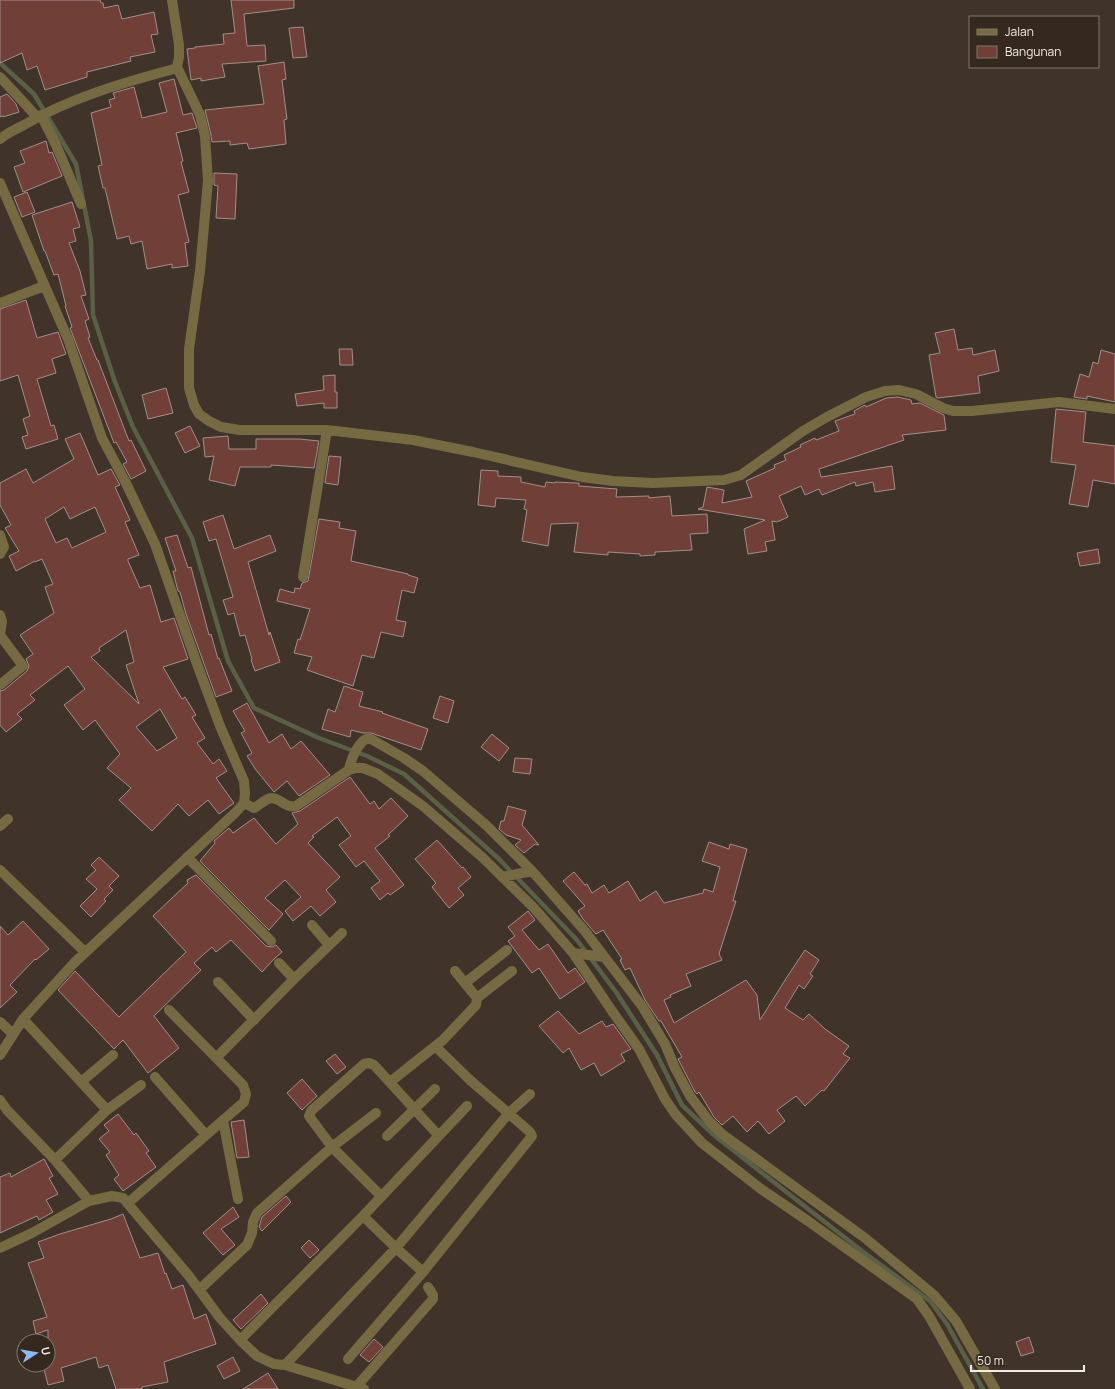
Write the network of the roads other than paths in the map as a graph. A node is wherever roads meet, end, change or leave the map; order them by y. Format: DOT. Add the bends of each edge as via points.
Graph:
graph roads {
  1 [pos="172,0"];
  2 [pos="177,67"];
  3 [pos="0,77"];
  4 [pos="40,116"];
  5 [pos="0,139"];
  6 [pos="0,183"];
  7 [pos="81,204"];
  8 [pos="44,286"];
  9 [pos="0,303"];
  10 [pos="1115,409"];
  11 [pos="327,430"];
  12 [pos="0,535"];
  13 [pos="0,554"];
  14 [pos="303,577"];
  15 [pos="0,615"];
  16 [pos="1,640"];
  17 [pos="0,685"];
  18 [pos="349,770"];
  19 [pos="244,803"];
  20 [pos="187,857"];
  21 [pos="0,870"];
  22 [pos="530,871"];
  23 [pos="504,877"];
  24 [pos="312,925"];
  25 [pos="342,933"];
  26 [pos="271,941"];
  27 [pos="329,944"];
  28 [pos="507,950"];
  29 [pos="86,952"];
  30 [pos="577,953"];
  31 [pos="600,956"];
  32 [pos="279,963"];
  33 [pos="455,971"];
  34 [pos="512,971"];
  35 [pos="294,979"];
  36 [pos="218,982"];
  37 [pos="465,983"];
  38 [pos="477,998"];
  39 [pos="169,1010"];
  40 [pos="23,1019"];
  41 [pos="254,1020"];
  42 [pos="0,1022"];
  43 [pos="13,1034"];
  44 [pos="3,1041"];
  45 [pos="435,1046"];
  46 [pos="0,1055"];
  47 [pos="113,1055"];
  48 [pos="217,1057"];
  49 [pos="155,1077"];
  50 [pos="81,1082"];
  51 [pos="390,1082"];
  52 [pos="141,1085"];
  53 [pos="436,1089"];
  54 [pos="530,1094"];
  55 [pos="0,1100"];
  56 [pos="467,1106"];
  57 [pos="107,1110"];
  58 [pos="415,1110"];
  59 [pos="4,1112"];
  60 [pos="376,1113"];
  61 [pos="509,1113"];
  62 [pos="222,1120"];
  63 [pos="206,1135"];
  64 [pos="438,1135"];
  65 [pos="387,1136"];
  66 [pos="332,1147"];
  67 [pos="55,1160"];
  68 [pos="381,1196"];
  69 [pos="238,1199"];
  70 [pos="89,1201"];
  71 [pos="128,1203"];
  72 [pos="363,1216"];
  73 [pos="0,1248"];
  74 [pos="396,1248"];
  75 [pos="424,1272"];
  76 [pos="428,1287"];
  77 [pos="199,1290"];
  78 [pos="240,1340"];
  79 [pos="348,1360"];
  80 [pos="285,1365"];
  81 [pos="360,1387"];
  82 [pos="970,1389"];
  83 [pos="995,1389"];
  1 -- 2 [label="street" via="179,45"];
  2 -- 4 [label="street" via="98,91"];
  2 -- 11 [label="street" via="200,115 207,157 208,181 200,271 189,349 189,388 194,405 199,414 221,427 240,430"];
  3 -- 4 [label="street"];
  4 -- 5 [label="street"];
  4 -- 7 [label="street" via="56,145"];
  6 -- 8 [label="street"];
  8 -- 9 [label="street"];
  8 -- 19 [label="street" via="68,339 102,438 155,544 220,726 244,782"];
  10 -- 11 [label="street" via="1059,402 953,411 916,394 899,390 885,391 827,417 741,475 724,480 652,483 582,477 413,440"];
  11 -- 14 [label="street"];
  12 -- 13 [label="street" via="4,547"];
  15 -- 16 [label="street"];
  16 -- 17 [label="street" via="23,666"];
  18 -- 19 [label="street" via="296,806 289,806 270,798 254,808"];
  18 -- 22 [label="street" via="354,755 366,739 404,758 486,825"];
  18 -- 23 [label="street" via="363,768 397,786"];
  19 -- 20 [label="street"];
  20 -- 26 [label="street"];
  20 -- 29 [label="street"];
  21 -- 29 [label="street"];
  22 -- 23 [label="street"];
  22 -- 31 [label="street" via="584,930"];
  23 -- 30 [label="street"];
  24 -- 27 [label="street"];
  25 -- 27 [label="street"];
  27 -- 35 [label="street"];
  28 -- 37 [label="street"];
  29 -- 40 [label="street"];
  30 -- 31 [label="street"];
  30 -- 82 [label="street" via="612,1011 639,1049 676,1115 702,1143 746,1178 917,1299 930,1316"];
  31 -- 83 [label="street" via="653,1023 666,1044 683,1084 709,1121 722,1134 865,1238 934,1295 956,1322"];
  32 -- 35 [label="street"];
  33 -- 37 [label="street"];
  34 -- 38 [label="street"];
  35 -- 41 [label="street"];
  36 -- 41 [label="street"];
  37 -- 38 [label="street"];
  38 -- 45 [label="street" via="476,1005 448,1036"];
  39 -- 48 [label="street"];
  40 -- 43 [label="street"];
  40 -- 50 [label="street"];
  41 -- 48 [label="street"];
  42 -- 43 [label="street"];
  43 -- 44 [label="street"];
  44 -- 46 [label="street"];
  45 -- 51 [label="street"];
  45 -- 61 [label="street"];
  47 -- 50 [label="street"];
  48 -- 62 [label="street" via="243,1085 246,1094 244,1102"];
  49 -- 63 [label="street"];
  50 -- 57 [label="street"];
  51 -- 58 [label="street"];
  51 -- 66 [label="street" via="374,1065 364,1064 311,1111 309,1116"];
  52 -- 57 [label="street"];
  53 -- 58 [label="street"];
  54 -- 61 [label="street"];
  55 -- 59 [label="street"];
  56 -- 64 [label="street"];
  57 -- 67 [label="street"];
  58 -- 64 [label="street"];
  58 -- 65 [label="street"];
  59 -- 67 [label="street"];
  60 -- 66 [label="street"];
  61 -- 74 [label="street"];
  61 -- 75 [label="street" via="532,1136"];
  62 -- 63 [label="street"];
  62 -- 69 [label="street"];
  63 -- 71 [label="street"];
  64 -- 68 [label="street"];
  66 -- 68 [label="street"];
  66 -- 77 [label="street" via="257,1213 247,1245"];
  67 -- 70 [label="street"];
  68 -- 72 [label="street"];
  70 -- 71 [label="street" via="112,1196 123,1198"];
  70 -- 73 [label="street"];
  71 -- 77 [label="street"];
  72 -- 74 [label="street"];
  72 -- 78 [label="street"];
  74 -- 75 [label="street"];
  74 -- 80 [label="street"];
  75 -- 79 [label="street"];
  76 -- 81 [label="street" via="433,1299"];
  77 -- 78 [label="street"];
  78 -- 80 [label="street" via="257,1356 274,1364"];
  80 -- 81 [label="street"];
}
